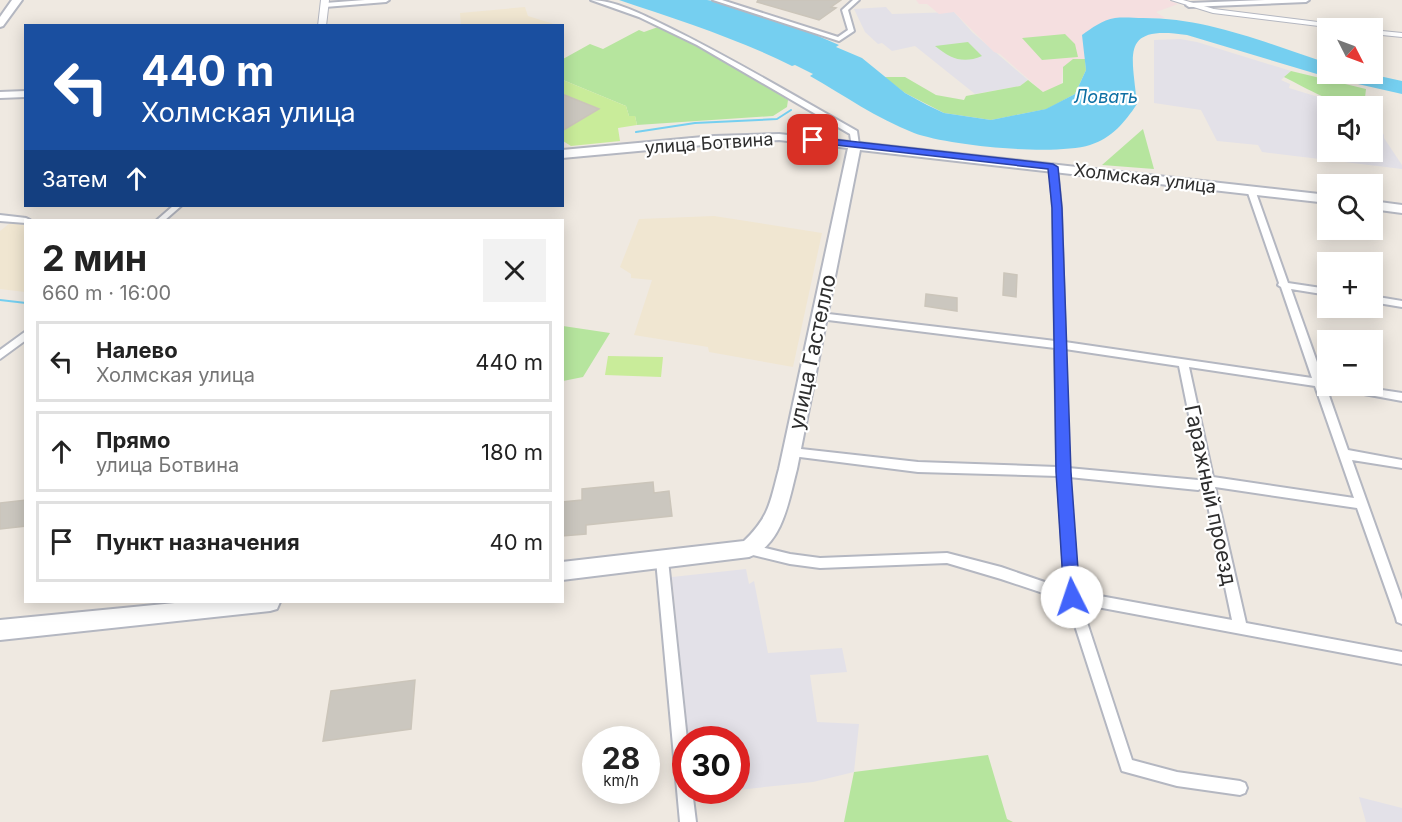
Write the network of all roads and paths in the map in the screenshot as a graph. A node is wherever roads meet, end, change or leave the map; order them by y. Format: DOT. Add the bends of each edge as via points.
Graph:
graph roads {
  1 [pos="17,0"];
  2 [pos="386,0"];
  3 [pos="594,0"];
  4 [pos="716,0"];
  5 [pos="856,0"];
  6 [pos="1175,0"];
  7 [pos="1306,0"];
  8 [pos="325,3"];
  9 [pos="1188,5"];
  10 [pos="0,24"];
  11 [pos="322,24"];
  12 [pos="1317,24"];
  13 [pos="1383,33"];
  14 [pos="1402,35"];
  15 [pos="0,94"];
  16 [pos="24,94"];
  17 [pos="855,145"];
  18 [pos="564,154"];
  19 [pos="1053,167"];
  20 [pos="1251,190"];
  21 [pos="1317,199"];
  22 [pos="1383,206"];
  23 [pos="176,207"];
  24 [pos="1402,209"];
  25 [pos="0,218"];
  26 [pos="162,219"];
  27 [pos="24,221"];
  28 [pos="1283,285"];
  29 [pos="1317,290"];
  30 [pos="1383,301"];
  31 [pos="1402,304"];
  32 [pos="820,316"];
  33 [pos="24,336"];
  34 [pos="1059,345"];
  35 [pos="0,355"];
  36 [pos="1183,363"];
  37 [pos="1317,369"];
  38 [pos="1317,383"];
  39 [pos="1383,393"];
  40 [pos="1326,396"];
  41 [pos="1402,396"];
  42 [pos="792,452"];
  43 [pos="1343,454"];
  44 [pos="1402,464"];
  45 [pos="1063,472"];
  46 [pos="1209,481"];
  47 [pos="1362,504"];
  48 [pos="749,549"];
  49 [pos="662,560"];
  50 [pos="564,571"];
  51 [pos="1072,597"];
  52 [pos="260,603"];
  53 [pos="1402,618"];
  54 [pos="1240,627"];
  55 [pos="0,630"];
  56 [pos="1402,658"];
  57 [pos="1240,788"];
  58 [pos="688,822"];
  1 -- 10 [label="main road"];
  2 -- 8 [label="street"];
  3 -- 17 [label="street" via="642,16 699,44 854,133"];
  4 -- 5 [label="street" via="839,39 851,31 845,10"];
  6 -- 9 [label="street"];
  7 -- 9 [label="street"];
  8 -- 11 [label="street"];
  9 -- 12 [label="street"];
  13 -- 14 [label="street"];
  15 -- 16 [label="main road"];
  17 -- 18 [label="main road, улица Ботвина" via="779,137"];
  17 -- 19 [label="main road, Холмская улица"];
  17 -- 32 [label="main road, улица Гастелло"];
  19 -- 20 [label="main road, Холмская улица"];
  19 -- 34 [label="street"];
  20 -- 21 [label="main road, Холмская улица"];
  20 -- 28 [label="street"];
  22 -- 24 [label="main road"];
  23 -- 26 [label="street"];
  25 -- 27 [label="street"];
  28 -- 29 [label="street"];
  28 -- 37 [label="street"];
  30 -- 31 [label="street"];
  32 -- 34 [label="street"];
  32 -- 42 [label="main road, улица Гастелло"];
  33 -- 35 [label="street"];
  34 -- 36 [label="street"];
  34 -- 45 [label="street"];
  36 -- 38 [label="street"];
  36 -- 46 [label="street, Гаражный проезд"];
  39 -- 41 [label="street"];
  40 -- 43 [label="street"];
  42 -- 45 [label="street" via="918,467"];
  42 -- 48 [label="main road, улица Гастелло" via="776,516"];
  43 -- 44 [label="street"];
  43 -- 47 [label="street"];
  45 -- 46 [label="street" via="1198,485"];
  45 -- 51 [label="street"];
  46 -- 47 [label="street"];
  46 -- 54 [label="street, Гаражный проезд"];
  47 -- 53 [label="street"];
  48 -- 49 [label="main road"];
  48 -- 51 [label="street" via="820,563 947,558"];
  49 -- 50 [label="main road"];
  49 -- 58 [label="street"];
  51 -- 54 [label="street"];
  51 -- 57 [label="street" via="1127,766 1177,779"];
  52 -- 55 [label="main road"];
  54 -- 56 [label="street"];
}
